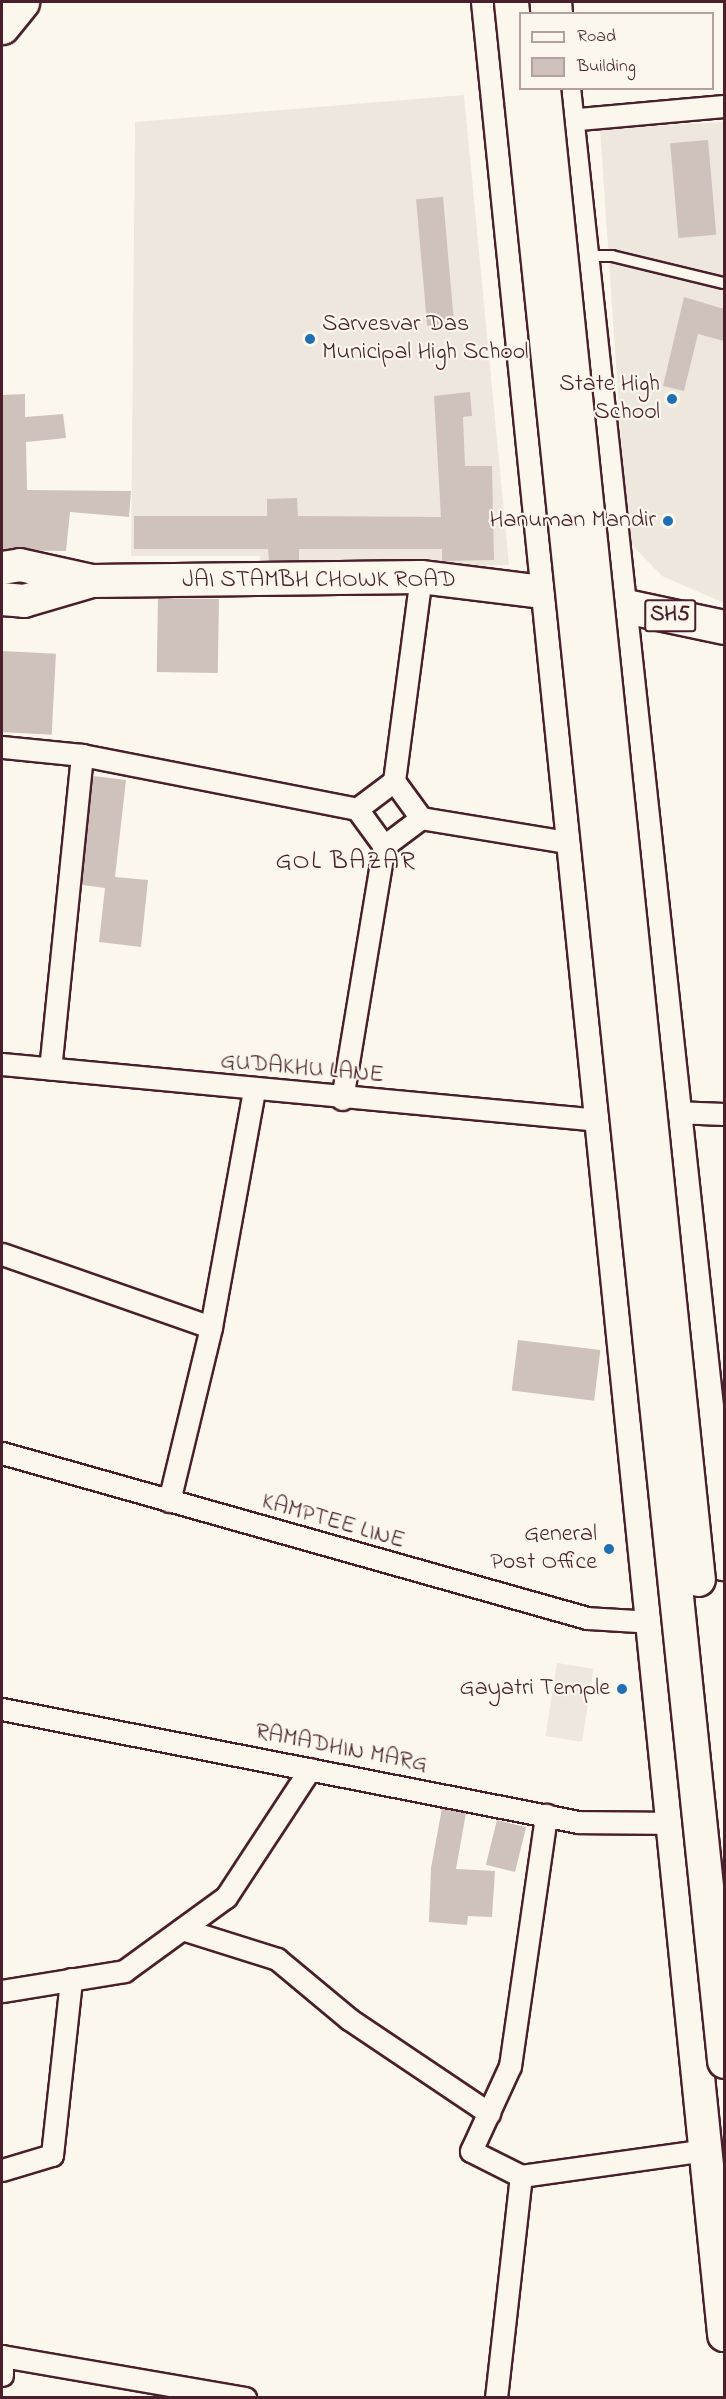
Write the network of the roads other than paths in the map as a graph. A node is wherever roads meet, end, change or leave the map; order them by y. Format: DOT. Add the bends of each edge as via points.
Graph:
graph roads {
  1 [pos="22,2"];
  2 [pos="488,2"];
  3 [pos="511,2"];
  4 [pos="2,27"];
  5 [pos="519,79"];
  6 [pos="520,90"];
  7 [pos="543,90"];
  8 [pos="564,90"];
  9 [pos="724,106"];
  10 [pos="567,120"];
  11 [pos="584,256"];
  12 [pos="724,283"];
  13 [pos="2,568"];
  14 [pos="422,577"];
  15 [pos="92,581"];
  16 [pos="548,592"];
  17 [pos="2,598"];
  18 [pos="616,604"];
  19 [pos="724,627"];
  20 [pos="2,747"];
  21 [pos="82,755"];
  22 [pos="394,781"];
  23 [pos="357,809"];
  24 [pos="421,818"];
  25 [pos="572,843"];
  26 [pos="384,846"];
  27 [pos="2,1064"];
  28 [pos="50,1068"];
  29 [pos="254,1090"];
  30 [pos="342,1099"];
  31 [pos="674,1112"];
  32 [pos="724,1114"];
  33 [pos="599,1120"];
  34 [pos="2,1254"];
  35 [pos="211,1327"];
  36 [pos="2,1453"];
  37 [pos="169,1501"];
  38 [pos="724,1564"];
  39 [pos="655,1622"];
  40 [pos="2,1709"];
  41 [pos="310,1769"];
  42 [pos="546,1815"];
  43 [pos="673,1823"];
  44 [pos="724,1840"];
  45 [pos="182,1929"];
  46 [pos="71,1979"];
  47 [pos="2,1991"];
  48 [pos="724,2061"];
  49 [pos="489,2113"];
  50 [pos="705,2150"];
  51 [pos="2,2170"];
  52 [pos="521,2176"];
  53 [pos="724,2335"];
  54 [pos="2,2356"];
  55 [pos="2,2375"];
  56 [pos="245,2397"];
  57 [pos="496,2397"];
  1 -- 4 [label="main road"];
  2 -- 16 [label="street"];
  3 -- 5 [label="main road, bridge"];
  6 -- 48 [label="main road, bridge"];
  7 -- 44 [label="main road, bridge"];
  8 -- 10 [label="street"];
  9 -- 10 [label="street"];
  10 -- 11 [label="street"];
  11 -- 12 [label="lane" via="612,256"];
  11 -- 18 [label="street"];
  13 -- 15 [label="street, JAI STAMBH CHOWK ROAD" via="20,565"];
  14 -- 15 [label="street, JAI STAMBH CHOWK ROAD"];
  14 -- 16 [label="street, JAI STAMBH CHOWK ROAD"];
  14 -- 22 [label="street"];
  15 -- 17 [label="street, JAI STAMBH CHOWK ROAD" via="24,601"];
  16 -- 18 [label="street, JAI STAMBH CHOWK ROAD"];
  16 -- 25 [label="street"];
  18 -- 19 [label="main road, SH5"];
  18 -- 31 [label="street"];
  20 -- 21 [label="street"];
  21 -- 23 [label="street"];
  21 -- 28 [label="street"];
  22 -- 23 [label="street"];
  22 -- 24 [label="street"];
  23 -- 26 [label="street"];
  24 -- 25 [label="street"];
  24 -- 26 [label="street"];
  25 -- 33 [label="street"];
  26 -- 30 [label="street"];
  27 -- 28 [label="street, GUDAKHU LANE"];
  28 -- 29 [label="street, GUDAKHU LANE"];
  29 -- 30 [label="street, GUDAKHU LANE"];
  29 -- 35 [label="street"];
  30 -- 33 [label="street, GUDAKHU LANE"];
  31 -- 32 [label="street"];
  31 -- 38 [label="street"];
  33 -- 39 [label="street"];
  34 -- 35 [label="street"];
  35 -- 37 [label="street"];
  36 -- 37 [label="street, KAMPTEE LINE"];
  37 -- 39 [label="street, KAMPTEE LINE" via="587,1618"];
  39 -- 43 [label="street"];
  40 -- 41 [label="street, RAMADHIN MARG"];
  41 -- 42 [label="street, RAMADHIN MARG"];
  41 -- 45 [label="street" via="226,1897"];
  42 -- 43 [label="street, RAMADHIN MARG"];
  42 -- 49 [label="street" via="510,2066"];
  43 -- 50 [label="street"];
  45 -- 46 [label="street" via="124,1971"];
  45 -- 49 [label="street" via="277,1959 349,2019"];
  46 -- 47 [label="street"];
  46 -- 51 [label="street" via="52,2155"];
  49 -- 52 [label="street" via="471,2151"];
  50 -- 52 [label="street"];
  50 -- 53 [label="street"];
  52 -- 57 [label="street"];
  54 -- 55 [label="street"];
  54 -- 56 [label="street"];
}
